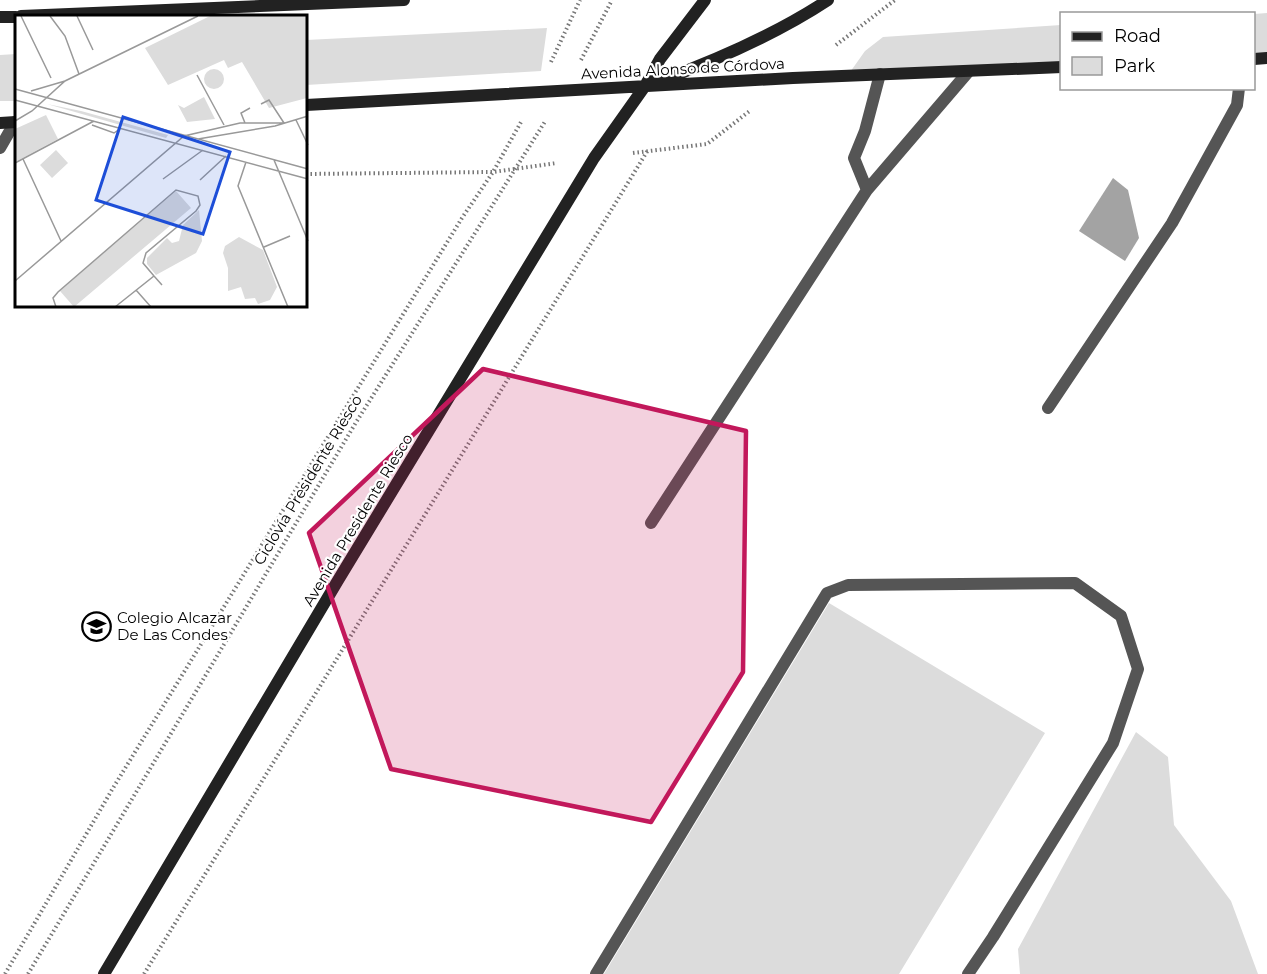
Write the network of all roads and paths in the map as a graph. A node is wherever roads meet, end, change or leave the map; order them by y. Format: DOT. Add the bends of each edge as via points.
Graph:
graph roads {
  1 [pos="404,0"];
  2 [pos="580,0"];
  3 [pos="612,0"];
  4 [pos="705,0"];
  5 [pos="828,0"];
  6 [pos="64,15"];
  7 [pos="1060,67"];
  8 [pos="969,71"];
  9 [pos="880,74"];
  10 [pos="645,86"];
  11 [pos="566,90"];
  12 [pos="1239,90"];
  13 [pos="538,92"];
  14 [pos="308,105"];
  15 [pos="15,122"];
  16 [pos="0,123"];
  17 [pos="15,124"];
  18 [pos="707,144"];
  19 [pos="0,148"];
  20 [pos="648,150"];
  21 [pos="594,158"];
  22 [pos="513,170"];
  23 [pos="493,172"];
  24 [pos="308,174"];
  25 [pos="867,190"];
  26 [pos="1048,408"];
  27 [pos="651,523"];
  28 [pos="5,974"];
  29 [pos="28,974"];
  30 [pos="104,974"];
  31 [pos="144,974"];
  32 [pos="596,974"];
  33 [pos="968,974"];
  1 -- 6 [label="main road"];
  2 -- 13 [label="path"];
  3 -- 11 [label="path, Ciclovía Presidente Riesco"];
  4 -- 10 [label="main road, Avenida Presidente Riesco" via="660,59"];
  5 -- 10 [label="main road" via="756,42"];
  7 -- 8 [label="main road, Avenida Alonso de Córdova"];
  8 -- 9 [label="main road, Avenida Alonso de Córdova"];
  8 -- 25 [label="lane"];
  9 -- 10 [label="main road, Avenida Alonso de Córdova"];
  9 -- 25 [label="lane" via="854,158"];
  10 -- 11 [label="main road, Avenida Alonso de Córdova"];
  10 -- 21 [label="main road, Avenida Presidente Riesco"];
  11 -- 13 [label="main road, Avenida Alonso de Córdova"];
  11 -- 22 [label="path, Ciclovía Presidente Riesco"];
  12 -- 26 [label="lane" via="1237,105 1172,223"];
  13 -- 14 [label="main road, Avenida Alonso de Córdova"];
  13 -- 23 [label="path"];
  15 -- 16 [label="main road"];
  17 -- 19 [label="lane"];
  18 -- 20 [label="path"];
  20 -- 21 [label="path"];
  20 -- 31 [label="path"];
  21 -- 22 [label="path"];
  21 -- 30 [label="main road, Avenida Presidente Riesco"];
  22 -- 23 [label="path"];
  22 -- 29 [label="path, Ciclovía Presidente Riesco" via="355,424"];
  23 -- 24 [label="path"];
  23 -- 28 [label="path" via="119,778"];
  25 -- 27 [label="lane"];
  32 -- 33 [label="lane" via="827,593 848,585 1075,583 1121,616 1138,669 1113,743"];
}
